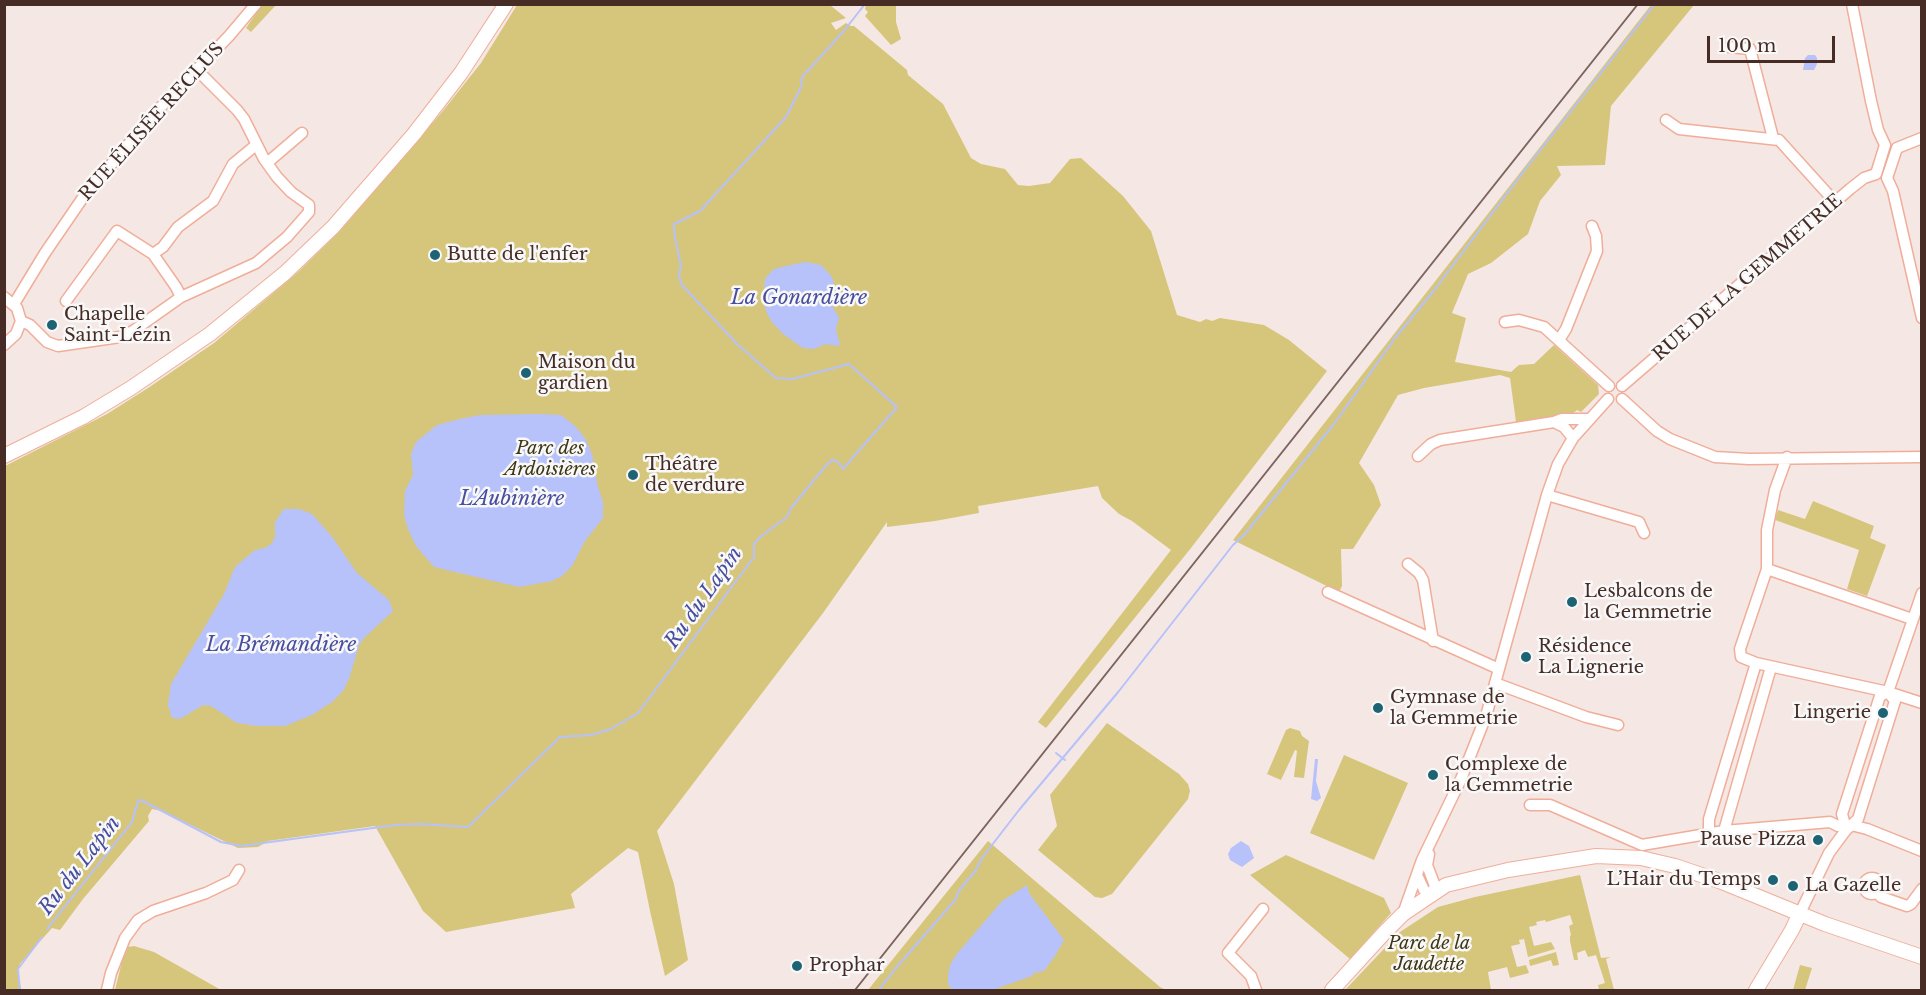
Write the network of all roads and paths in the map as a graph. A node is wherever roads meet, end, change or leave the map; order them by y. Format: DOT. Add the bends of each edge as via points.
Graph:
graph roads {
  1 [pos="256,4"];
  2 [pos="506,4"];
  3 [pos="1852,4"];
  4 [pos="1729,47"];
  5 [pos="197,70"];
  6 [pos="1666,120"];
  7 [pos="302,133"];
  8 [pos="1920,137"];
  9 [pos="1773,138"];
  10 [pos="256,145"];
  11 [pos="1890,150"];
  12 [pos="267,163"];
  13 [pos="1883,172"];
  14 [pos="1835,202"];
  15 [pos="1592,226"];
  16 [pos="153,254"];
  17 [pos="4,297"];
  18 [pos="181,297"];
  19 [pos="66,301"];
  20 [pos="14,304"];
  21 [pos="1922,318"];
  22 [pos="21,321"];
  23 [pos="1505,322"];
  24 [pos="1559,340"];
  25 [pos="4,345"];
  26 [pos="1608,386"];
  27 [pos="1622,387"];
  28 [pos="1608,399"];
  29 [pos="1622,399"];
  30 [pos="1589,419"];
  31 [pos="1554,422"];
  32 [pos="1573,438"];
  33 [pos="4,456"];
  34 [pos="1418,456"];
  35 [pos="1787,457"];
  36 [pos="1922,457"];
  37 [pos="1547,495"];
  38 [pos="1644,533"];
  39 [pos="1408,564"];
  40 [pos="1767,569"];
  41 [pos="1328,592"];
  42 [pos="1922,593"];
  43 [pos="1912,619"];
  44 [pos="1433,641"];
  45 [pos="1756,663"];
  46 [pos="1771,667"];
  47 [pos="1499,669"];
  48 [pos="1495,683"];
  49 [pos="1888,692"];
  50 [pos="1922,703"];
  51 [pos="1618,725"];
  52 [pos="1530,805"];
  53 [pos="1844,822"];
  54 [pos="1724,831"];
  55 [pos="1708,833"];
  56 [pos="1430,847"];
  57 [pos="1922,851"];
  58 [pos="1660,863"];
  59 [pos="239,870"];
  60 [pos="1417,875"];
  61 [pos="1440,882"];
  62 [pos="1922,888"];
  63 [pos="1876,892"];
  64 [pos="1431,895"];
  65 [pos="1263,909"];
  66 [pos="1800,913"];
  67 [pos="1403,914"];
  68 [pos="1922,957"];
  69 [pos="107,990"];
  70 [pos="1256,990"];
  71 [pos="1332,990"];
  72 [pos="1756,990"];
  1 -- 5 [label="street, RUE ÉLISÉE RECLUS"];
  2 -- 33 [label="street" via="414,134 333,227 285,273 210,334 131,388"];
  3 -- 11 [label="street" via="1878,130"];
  4 -- 9 [label="street" via="1750,49"];
  5 -- 10 [label="street" via="237,110"];
  5 -- 20 [label="street, RUE ÉLISÉE RECLUS" via="84,196"];
  6 -- 9 [label="street" via="1679,129"];
  7 -- 12 [label="street"];
  8 -- 11 [label="street"];
  9 -- 14 [label="street"];
  10 -- 12 [label="street"];
  10 -- 16 [label="street" via="230,168 213,201 178,227"];
  11 -- 13 [label="street"];
  12 -- 18 [label="street" via="310,210 261,260"];
  13 -- 14 [label="street, RUE DE LA GEMMETRIE" via="1864,178"];
  13 -- 21 [label="street" via="1891,183"];
  14 -- 27 [label="street, RUE DE LA GEMMETRIE"];
  15 -- 24 [label="street" via="1597,251"];
  16 -- 18 [label="street"];
  16 -- 19 [label="street" via="117,231"];
  17 -- 20 [label="street"];
  18 -- 22 [label="street" via="133,331 112,339 54,346"];
  20 -- 22 [label="street"];
  22 -- 25 [label="street" via="16,334"];
  23 -- 24 [label="street" via="1519,320 1544,327"];
  24 -- 26 [label="street"];
  26 -- 27 [label="street" via="1614,383"];
  26 -- 28 [label="street"];
  27 -- 29 [label="street"];
  28 -- 29 [label="street"];
  28 -- 30 [label="street"];
  29 -- 35 [label="street" via="1657,431 1699,452 1728,458"];
  30 -- 31 [label="street"];
  30 -- 32 [label="street"];
  31 -- 32 [label="street"];
  31 -- 34 [label="street" via="1440,440"];
  32 -- 37 [label="street"];
  35 -- 36 [label="street"];
  35 -- 40 [label="street" via="1767,530"];
  37 -- 38 [label="street" via="1640,522"];
  37 -- 47 [label="street"];
  39 -- 44 [label="street" via="1423,580"];
  40 -- 43 [label="street"];
  40 -- 45 [label="street" via="1740,649 1741,657"];
  41 -- 44 [label="street"];
  42 -- 43 [label="street"];
  43 -- 49 [label="street"];
  44 -- 47 [label="street"];
  45 -- 46 [label="street"];
  45 -- 55 [label="street"];
  46 -- 49 [label="street"];
  46 -- 54 [label="street"];
  47 -- 48 [label="street"];
  48 -- 51 [label="street"];
  48 -- 56 [label="street" via="1465,769"];
  49 -- 50 [label="street"];
  49 -- 53 [label="street" via="1880,696"];
  49 -- 53 [label="street" via="1895,701 1858,819"];
  52 -- 55 [label="street" via="1550,806 1642,845"];
  53 -- 54 [label="street"];
  53 -- 57 [label="street"];
  53 -- 66 [label="street"];
  54 -- 55 [label="street"];
  56 -- 60 [label="street"];
  56 -- 61 [label="street" via="1427,865"];
  58 -- 61 [label="street" via="1622,856 1584,857"];
  58 -- 64 [label="street" via="1581,865"];
  58 -- 66 [label="street"];
  59 -- 69 [label="street" via="233,880 138,920 125,938"];
  60 -- 64 [label="street"];
  60 -- 67 [label="street"];
  61 -- 64 [label="street"];
  62 -- 63 [label="street" via="1907,906"];
  64 -- 67 [label="street"];
  65 -- 70 [label="street" via="1228,953 1251,976"];
  66 -- 68 [label="street"];
  66 -- 72 [label="street"];
  67 -- 71 [label="street"];
}
